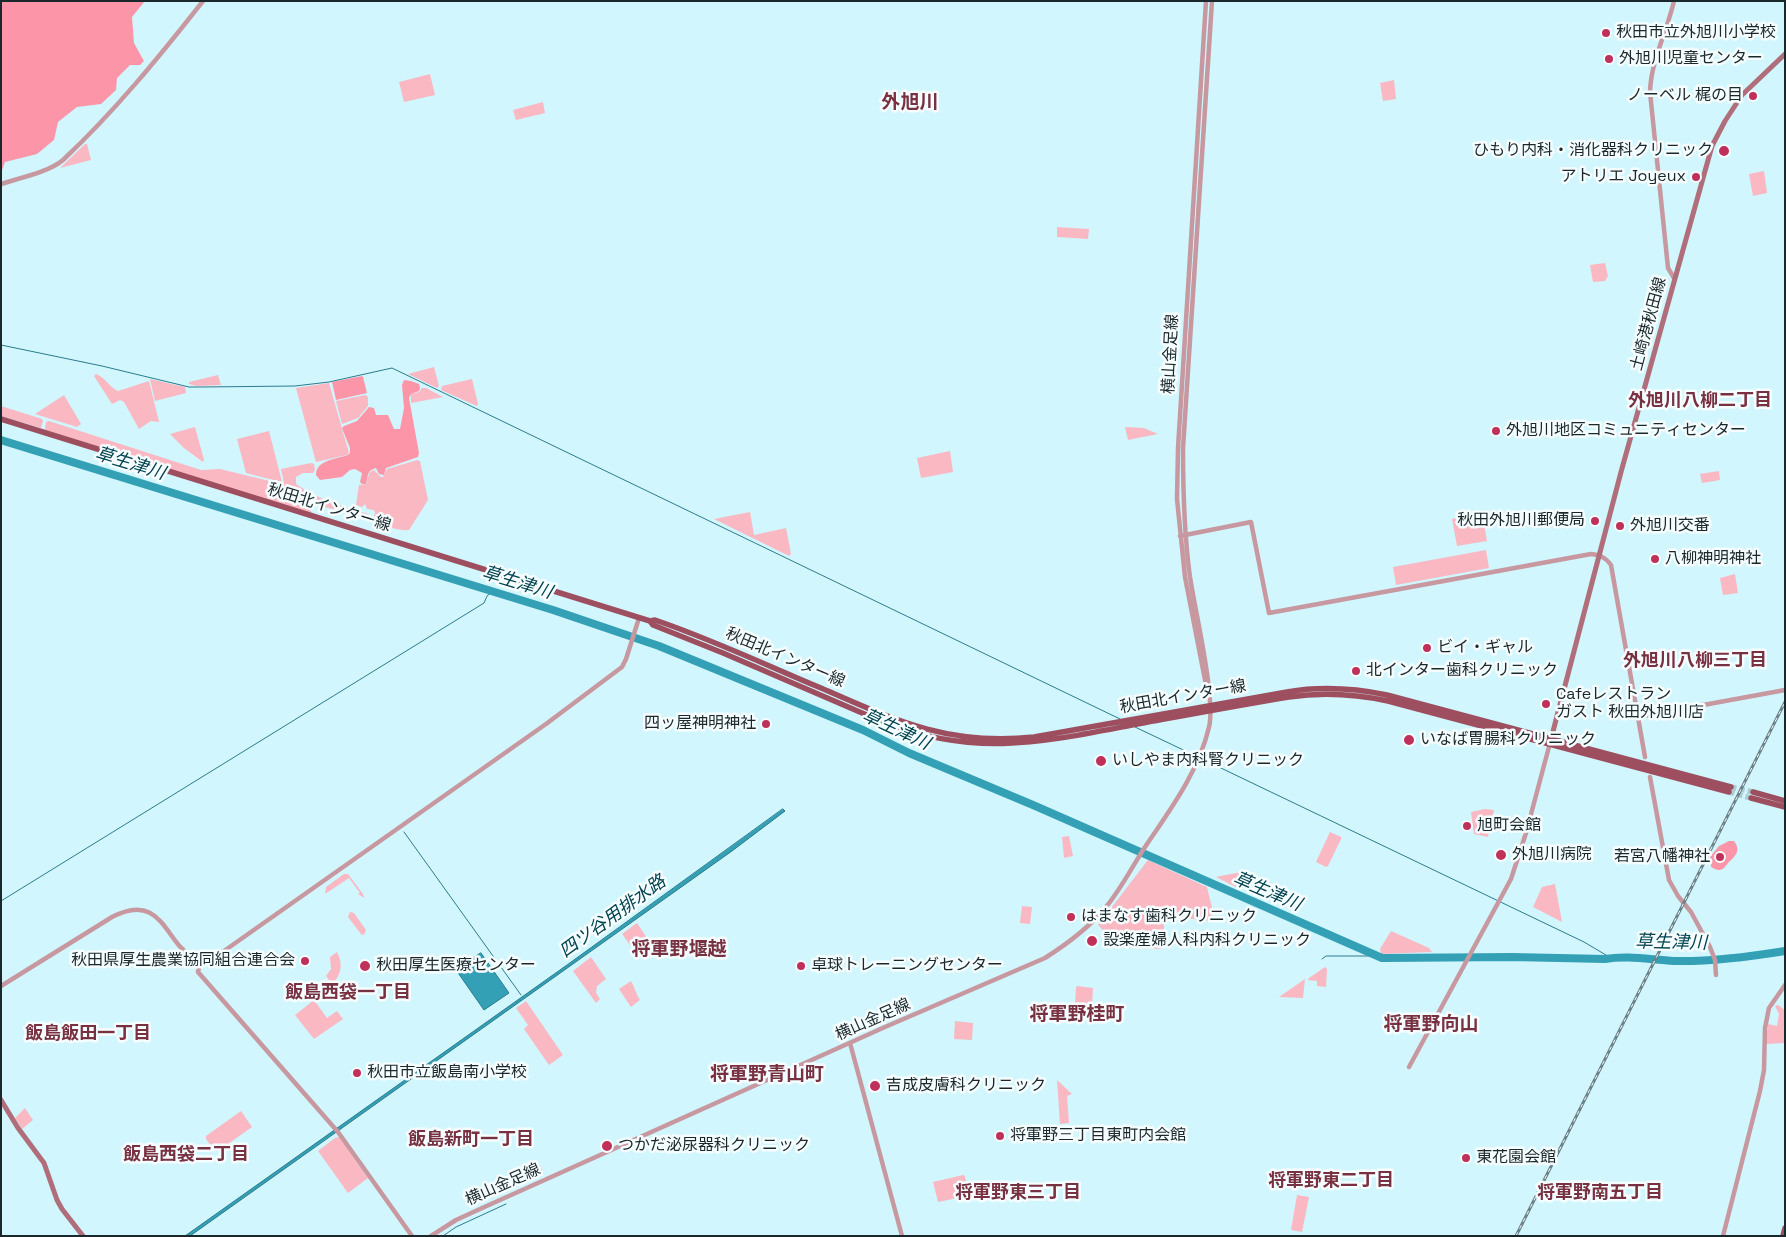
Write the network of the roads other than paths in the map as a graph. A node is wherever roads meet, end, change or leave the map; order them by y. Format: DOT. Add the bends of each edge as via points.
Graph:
graph roads {
  1 [pos="203,1"];
  2 [pos="1206,1"];
  3 [pos="1212,1"];
  4 [pos="1674,1"];
  5 [pos="1785,54"];
  6 [pos="1,184"];
  7 [pos="1674,278"];
  8 [pos="1,419"];
  9 [pos="1183,536"];
  10 [pos="1600,555"];
  11 [pos="639,618"];
  12 [pos="1785,690"];
  13 [pos="1210,708"];
  14 [pos="1638,717"];
  15 [pos="1126,723"];
  16 [pos="1550,742"];
  17 [pos="1646,757"];
  18 [pos="1650,777"];
  19 [pos="1730,789"];
  20 [pos="1785,801"];
  21 [pos="1785,807"];
  22 [pos="202,959"];
  23 [pos="1716,973"];
  24 [pos="1785,985"];
  25 [pos="1,986"];
  26 [pos="850,1043"];
  27 [pos="1409,1067"];
  28 [pos="1,1100"];
  29 [pos="1785,1228"];
  30 [pos="83,1236"];
  31 [pos="412,1236"];
  32 [pos="431,1236"];
  33 [pos="902,1236"];
  34 [pos="1723,1236"];
  35 [pos="1783,1236"];
  1 -- 6 [label="street" via="115,108 58,165"];
  2 -- 9 [label="street, 横山金足線" via="1178,448 1177,499"];
  3 -- 9 [label="street, 横山金足線" via="1183,448"];
  4 -- 7 [label="street" via="1650,77 1668,268"];
  5 -- 7 [label="main road, 土崎港秋田線" via="1742,95 1718,133"];
  7 -- 10 [label="main road, 土崎港秋田線"];
  8 -- 11 [label="main road, 秋田北インター線"];
  9 -- 10 [label="street" via="1251,522 1268,614 1591,554"];
  9 -- 13 [label="street, 横山金足線" via="1206,665"];
  10 -- 14 [label="street" via="1610,565"];
  10 -- 16 [label="main road, 土崎港秋田線"];
  11 -- 15 [label="main road, 秋田北インター線" via="655,620 888,717 940,733 984,739 1017,739"];
  11 -- 22 [label="street" via="622,667 224,951"];
  12 -- 14 [label="street"];
  13 -- 15 [label="main road, 秋田北インター線"];
  13 -- 15 [label="main road, 秋田北インター線" via="1136,725"];
  13 -- 16 [label="main road, 秋田北インター線" via="1295,690 1347,689 1387,695"];
  13 -- 26 [label="street, 横山金足線" via="1210,725 1199,758 1166,817 1106,908 1073,939 1045,958"];
  14 -- 17 [label="street"];
  16 -- 19 [label="main road, 秋田北インター線"];
  16 -- 27 [label="street" via="1511,879"];
  18 -- 23 [label="street" via="1669,880 1712,950"];
  20 -- 21 [label="main road" via="1752,795"];
  22 -- 25 [label="street" via="186,953 149,912 127,911"];
  22 -- 31 [label="street" via="198,972 336,1130"];
  24 -- 34 [label="street" via="1770,1008 1766,1022 1760,1091"];
  26 -- 32 [label="street, 横山金足線" via="473,1212"];
  26 -- 33 [label="street"];
  28 -- 30 [label="main road" via="44,1163 57,1200"];
  29 -- 35 [label="main road"];
}
